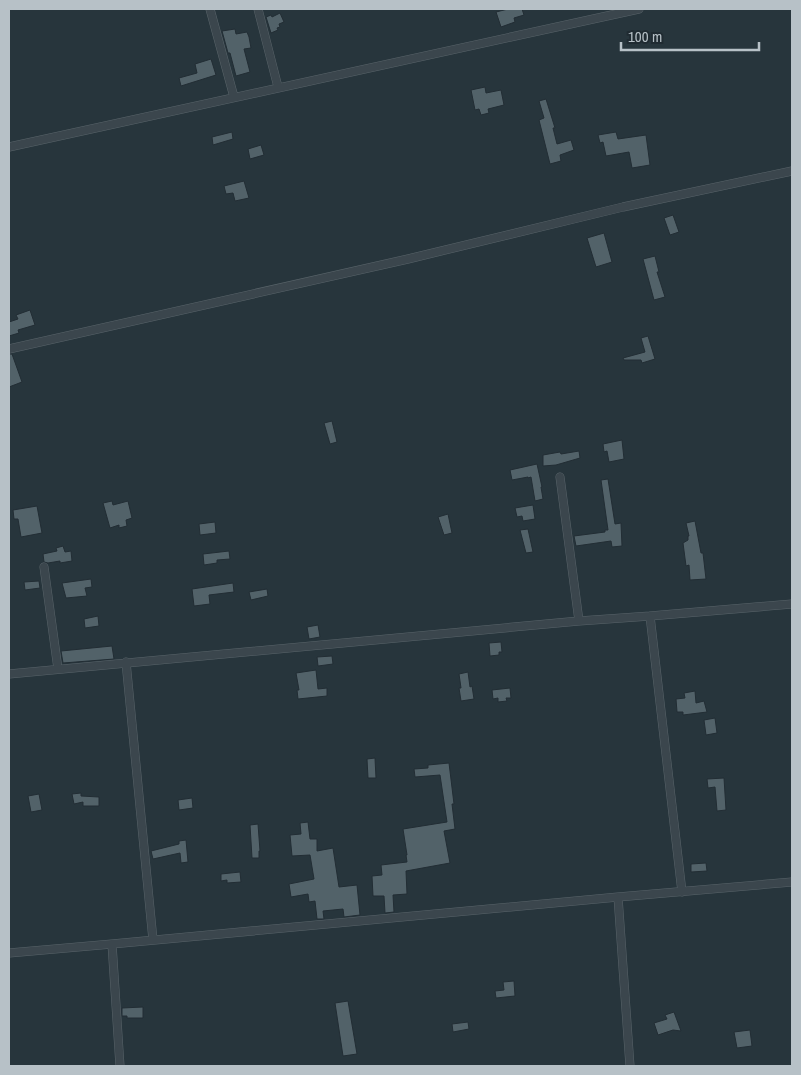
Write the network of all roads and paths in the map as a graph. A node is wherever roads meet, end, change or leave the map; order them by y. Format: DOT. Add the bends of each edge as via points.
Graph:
graph roads {
  1 [pos="210,9"];
  2 [pos="258,9"];
  3 [pos="639,9"];
  4 [pos="278,87"];
  5 [pos="234,97"];
  6 [pos="9,147"];
  7 [pos="792,171"];
  8 [pos="9,350"];
  9 [pos="560,477"];
  10 [pos="44,567"];
  11 [pos="792,604"];
  12 [pos="650,616"];
  13 [pos="579,621"];
  14 [pos="126,662"];
  15 [pos="58,669"];
  16 [pos="9,674"];
  17 [pos="792,882"];
  18 [pos="682,892"];
  19 [pos="618,897"];
  20 [pos="153,940"];
  21 [pos="112,944"];
  22 [pos="9,953"];
  23 [pos="120,1066"];
  24 [pos="630,1066"];
  1 -- 5 [label="street"];
  2 -- 4 [label="street"];
  3 -- 4 [label="street"];
  4 -- 5 [label="street"];
  5 -- 6 [label="street"];
  7 -- 8 [label="street" via="623,207"];
  9 -- 13 [label="street"];
  10 -- 15 [label="street"];
  11 -- 12 [label="street"];
  12 -- 13 [label="street"];
  12 -- 18 [label="street"];
  13 -- 14 [label="street"];
  14 -- 15 [label="street"];
  14 -- 20 [label="street"];
  15 -- 16 [label="street"];
  17 -- 18 [label="street"];
  18 -- 19 [label="street"];
  19 -- 20 [label="street"];
  19 -- 24 [label="street"];
  20 -- 21 [label="street"];
  21 -- 22 [label="street"];
  21 -- 23 [label="street"];
}
